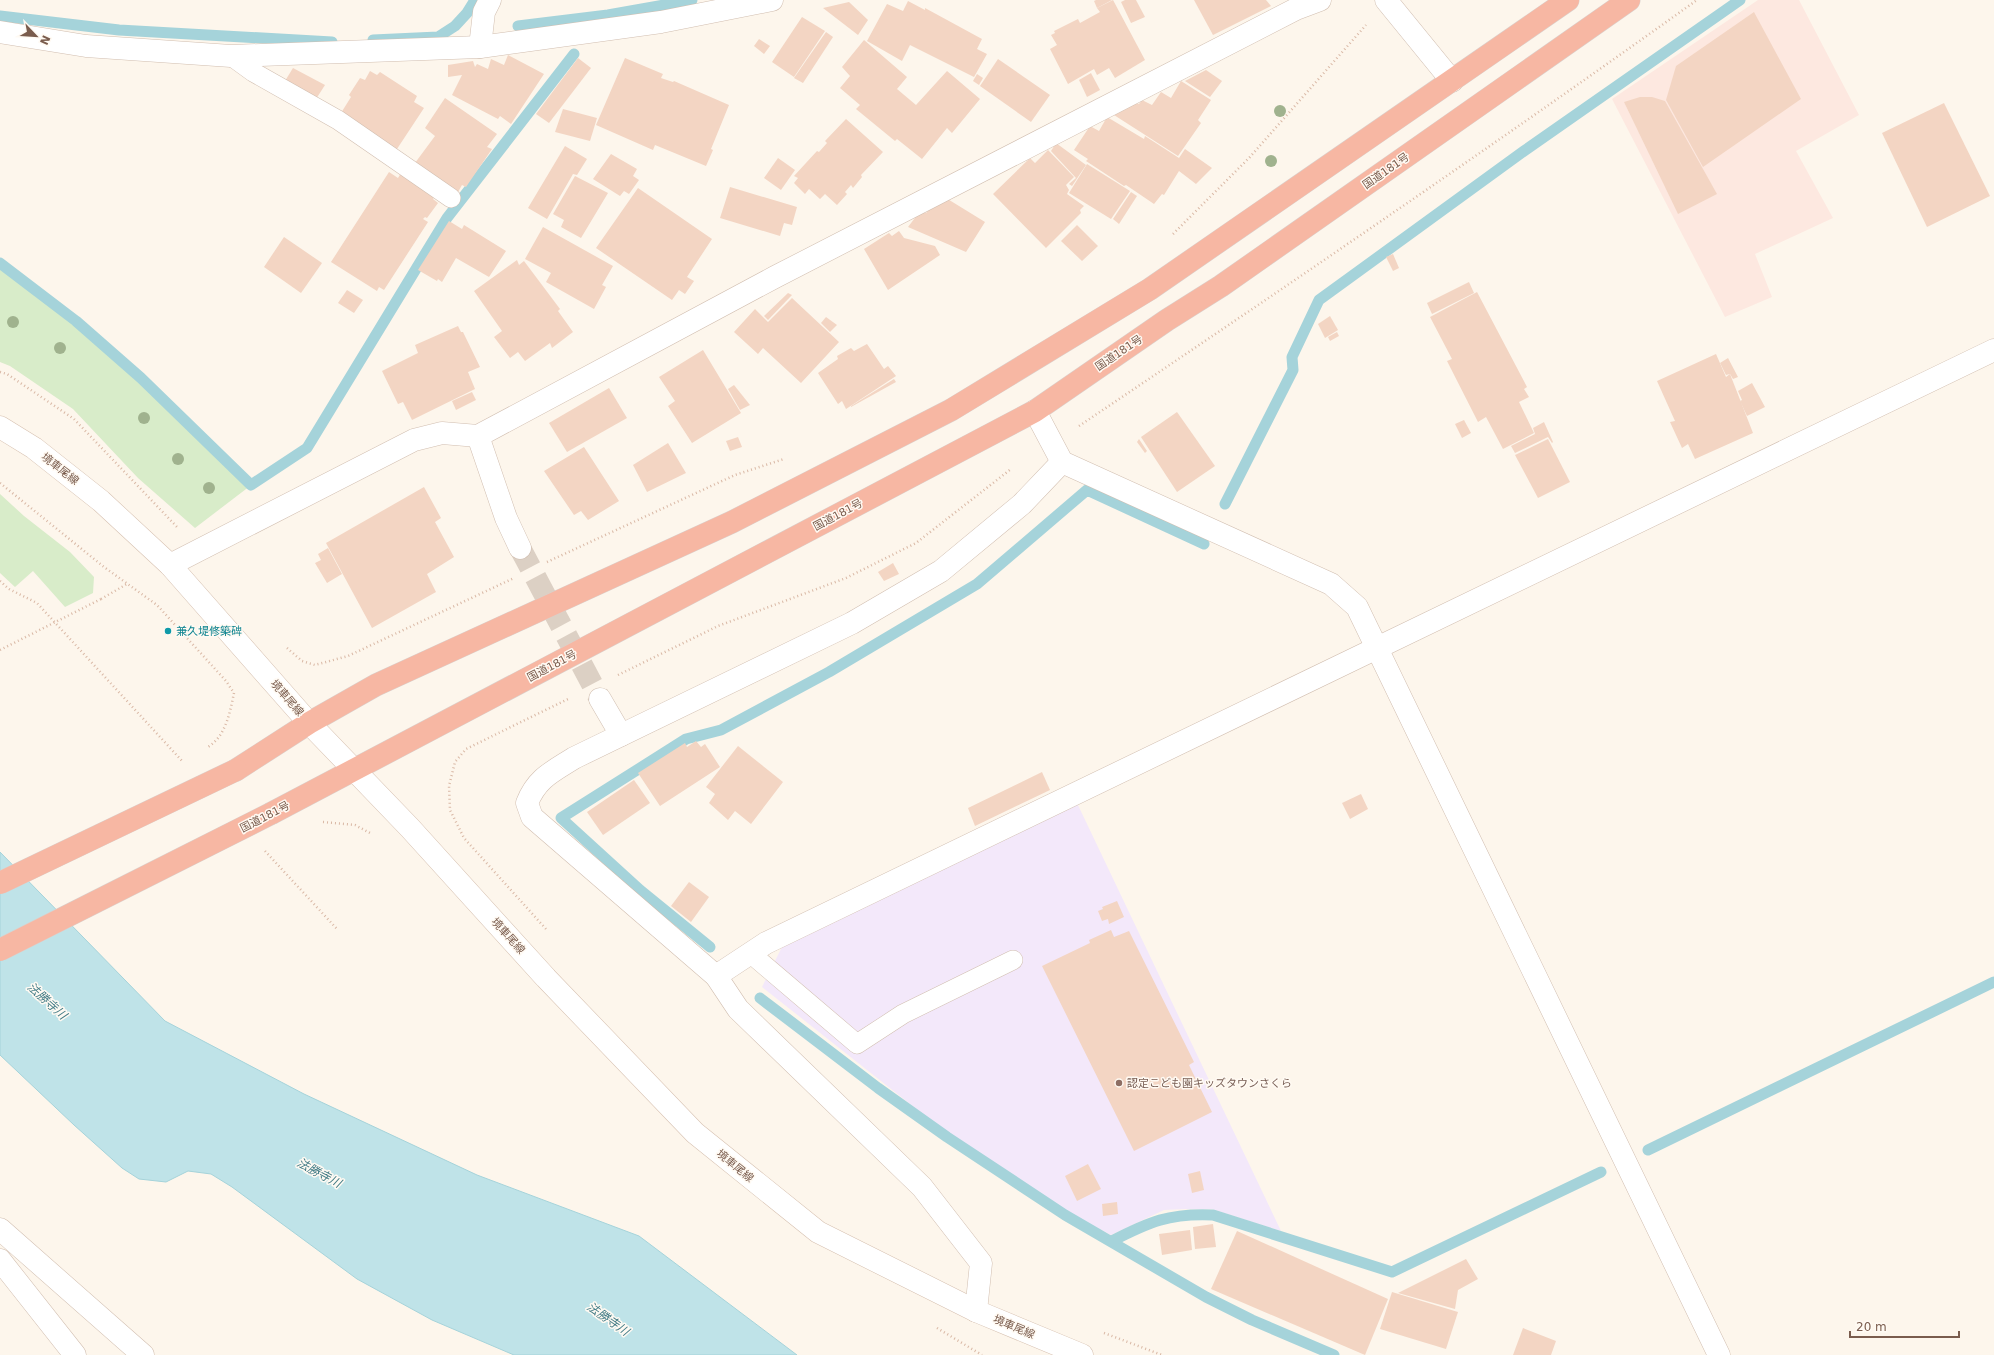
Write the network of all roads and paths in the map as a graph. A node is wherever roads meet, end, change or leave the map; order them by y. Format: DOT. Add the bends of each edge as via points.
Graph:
graph roads {
  1 [pos="490,0"];
  2 [pos="772,0"];
  3 [pos="1320,0"];
  4 [pos="1568,0"];
  5 [pos="1629,0"];
  6 [pos="1697,0"];
  7 [pos="1387,1"];
  8 [pos="0,32"];
  9 [pos="480,47"];
  10 [pos="231,56"];
  11 [pos="1452,81"];
  12 [pos="451,198"];
  13 [pos="1169,238"];
  14 [pos="1994,350"];
  15 [pos="0,372"];
  16 [pos="1035,411"];
  17 [pos="1079,426"];
  18 [pos="0,427"];
  19 [pos="478,436"];
  20 [pos="786,458"];
  21 [pos="1062,462"];
  22 [pos="1014,466"];
  23 [pos="0,483"];
  24 [pos="182,531"];
  25 [pos="520,548"];
  26 [pos="170,565"];
  27 [pos="540,566"];
  28 [pos="518,576"];
  29 [pos="0,580"];
  30 [pos="127,584"];
  31 [pos="285,646"];
  32 [pos="1378,646"];
  33 [pos="0,650"];
  34 [pos="612,678"];
  35 [pos="577,695"];
  36 [pos="600,699"];
  37 [pos="309,723"];
  38 [pos="621,734"];
  39 [pos="206,749"];
  40 [pos="183,763"];
  41 [pos="355,770"];
  42 [pos="317,825"];
  43 [pos="372,834"];
  44 [pos="259,845"];
  45 [pos="0,883"];
  46 [pos="337,929"];
  47 [pos="548,932"];
  48 [pos="0,950"];
  49 [pos="750,953"];
  50 [pos="1013,960"];
  51 [pos="716,976"];
  52 [pos="0,1229"];
  53 [pos="0,1260"];
  54 [pos="976,1311"];
  55 [pos="75,1355"];
  56 [pos="143,1355"];
  57 [pos="1082,1355"];
  58 [pos="1719,1355"];
  1 -- 9 [label="street" via="484,12"];
  2 -- 9 [label="street" via="661,22"];
  3 -- 19 [label="street" via="1289,13 775,277"];
  4 -- 11 [label="highway"];
  5 -- 16 [label="highway, 国道181号" via="1221,286"];
  6 -- 17 [label="path" via="1355,240"];
  7 -- 11 [label="street"];
  7 -- 13 [label="path" via="1250,156"];
  8 -- 10 [label="street" via="86,46"];
  9 -- 10 [label="street"];
  10 -- 12 [label="lane" via="253,72 338,120"];
  11 -- 37 [label="highway" via="1150,289 951,410 732,522 376,685"];
  14 -- 32 [label="street"];
  15 -- 24 [label="path" via="7,374 74,419"];
  16 -- 21 [label="street"];
  16 -- 41 [label="highway, 国道181号"];
  18 -- 26 [label="street, 境車尾線" via="34,448 101,501"];
  19 -- 25 [label="street" via="506,518"];
  19 -- 26 [label="street" via="442,433 414,440"];
  20 -- 27 [label="path" via="735,476"];
  21 -- 32 [label="street" via="1332,584 1358,607"];
  21 -- 38 [label="street" via="1022,504 941,571 852,623"];
  22 -- 34 [label="path" via="916,543 846,578 718,626"];
  23 -- 30 [label="path"];
  26 -- 37 [label="street, 境車尾線"];
  28 -- 31 [label="path" via="348,656 315,665 302,661"];
  29 -- 40 [label="path" via="9,589 37,603"];
  30 -- 33 [label="path, bridge" via="101,600"];
  30 -- 39 [label="path" via="157,605 234,692 230,717 211,746"];
  32 -- 49 [label="street"];
  32 -- 58 [label="street"];
  35 -- 47 [label="path" via="466,749 455,762 449,786 450,810 464,838"];
  36 -- 38 [label="street"];
  37 -- 41 [label="street, 境車尾線"];
  37 -- 45 [label="highway, bridge" via="236,770"];
  38 -- 51 [label="street" via="540,779 527,803 532,817"];
  41 -- 48 [label="highway, 国道181号, bridge"];
  41 -- 54 [label="street, 境車尾線" via="551,983 695,1133 818,1232"];
  42 -- 43 [label="path" via="324,822 355,825"];
  44 -- 46 [label="path"];
  49 -- 50 [label="lane" via="857,1044 902,1014"];
  49 -- 51 [label="street"];
  51 -- 54 [label="street" via="738,1009 922,1187 982,1263"];
  52 -- 56 [label="street"];
  53 -- 55 [label="street"];
  54 -- 57 [label="street, 境車尾線"];
}
